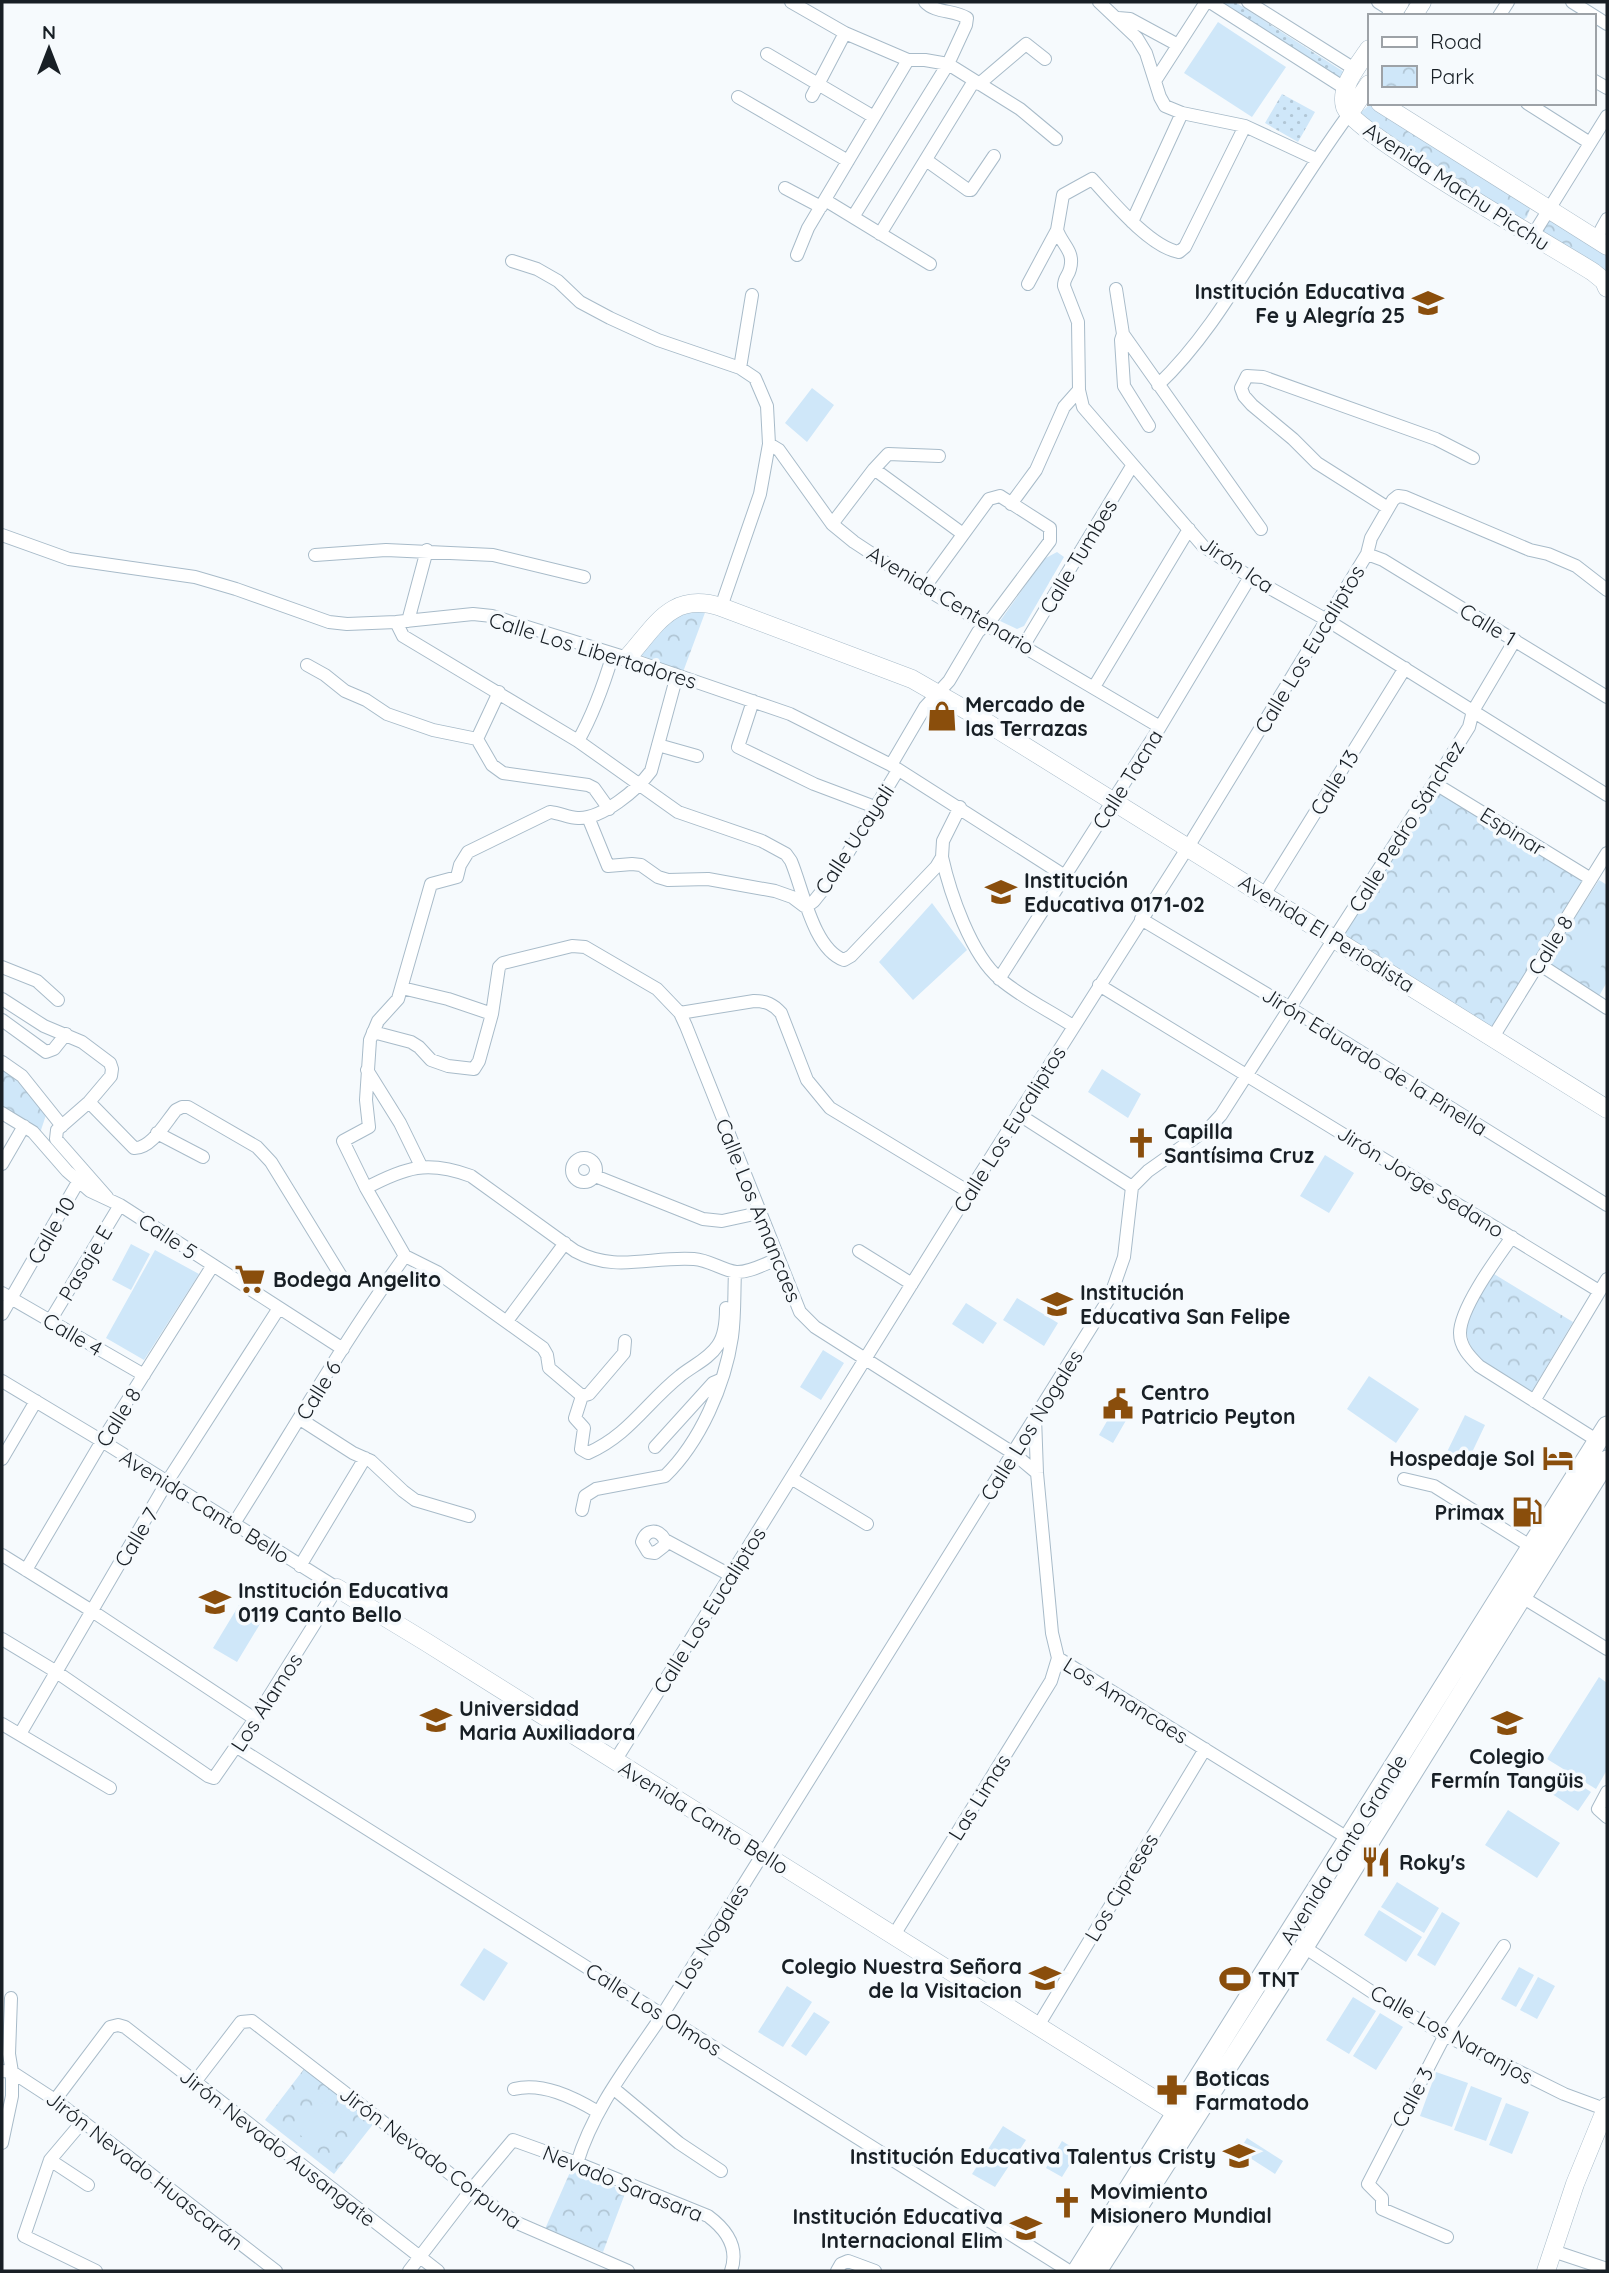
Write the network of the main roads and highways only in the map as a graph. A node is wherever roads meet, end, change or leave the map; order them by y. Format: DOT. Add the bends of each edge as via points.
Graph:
graph roads {
  1 [pos="1604,1439"];
  2 [pos="1607,1460"];
  3 [pos="1540,1552"];
  4 [pos="1357,1844"];
  5 [pos="1184,2118"];
  6 [pos="1077,2271"];
  7 [pos="1097,2271"];
  1 -- 3 [label="main road, Avenida Canto Grande"];
  2 -- 3 [label="main road, Avenida Canto Grande"];
  3 -- 4 [label="main road, Avenida Canto Grande"];
  3 -- 4 [label="main road, Avenida Canto Grande" via="1522,1597"];
  4 -- 5 [label="main road, Avenida Canto Grande"];
  4 -- 5 [label="main road, Avenida Canto Grande" via="1304,1947"];
  5 -- 6 [label="main road, Avenida Canto Grande"];
  5 -- 7 [label="main road, Avenida Canto Grande"];
}
